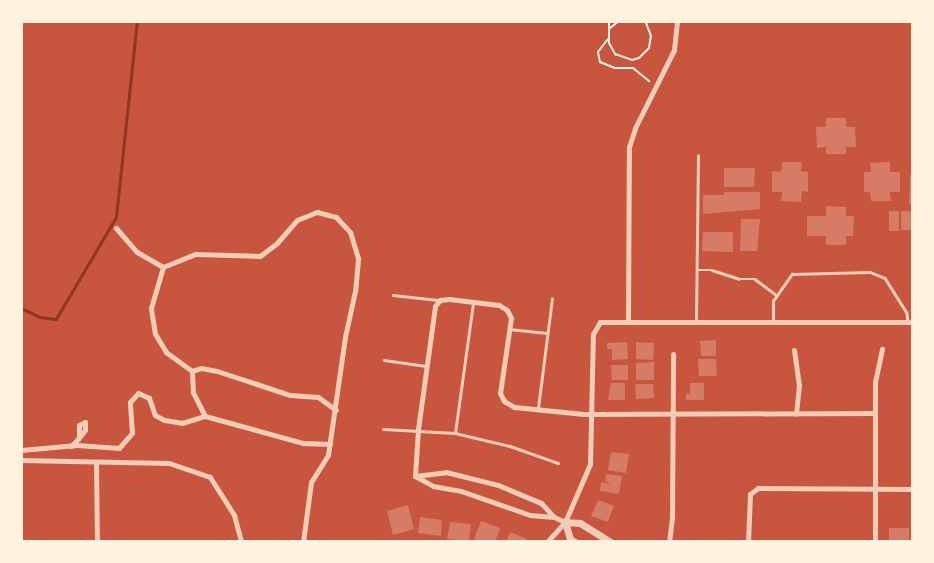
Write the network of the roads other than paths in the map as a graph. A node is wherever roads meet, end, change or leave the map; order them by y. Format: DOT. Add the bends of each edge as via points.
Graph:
graph roads {
  1 [pos="677,21"];
  2 [pos="698,156"];
  3 [pos="116,228"];
  4 [pos="163,267"];
  5 [pos="698,270"];
  6 [pos="393,295"];
  7 [pos="776,295"];
  8 [pos="552,299"];
  9 [pos="440,300"];
  10 [pos="474,302"];
  11 [pos="628,322"];
  12 [pos="696,322"];
  13 [pos="773,322"];
  14 [pos="910,322"];
  15 [pos="509,328"];
  16 [pos="547,333"];
  17 [pos="882,349"];
  18 [pos="793,350"];
  19 [pos="673,354"];
  20 [pos="384,360"];
  21 [pos="426,366"];
  22 [pos="191,371"];
  23 [pos="336,410"];
  24 [pos="538,412"];
  25 [pos="876,413"];
  26 [pos="593,414"];
  27 [pos="672,414"];
  28 [pos="796,414"];
  29 [pos="205,416"];
  30 [pos="383,429"];
  31 [pos="418,429"];
  32 [pos="455,433"];
  33 [pos="79,436"];
  34 [pos="330,444"];
  35 [pos="71,446"];
  36 [pos="21,450"];
  37 [pos="21,460"];
  38 [pos="96,462"];
  39 [pos="558,463"];
  40 [pos="415,476"];
  41 [pos="875,488"];
  42 [pos="913,489"];
  43 [pos="554,517"];
  44 [pos="565,522"];
  45 [pos="548,540"];
  46 [pos="97,542"];
  47 [pos="242,542"];
  48 [pos="303,542"];
  49 [pos="575,542"];
  50 [pos="610,542"];
  51 [pos="669,542"];
  52 [pos="748,542"];
  53 [pos="875,542"];
  1 -- 11 [label="street" via="674,50 629,147"];
  2 -- 5 [label="lane"];
  3 -- 4 [label="street" via="137,251"];
  4 -- 22 [label="street" via="151,308 155,334 166,352"];
  4 -- 23 [label="street" via="196,254 260,256 297,220 317,212 344,223 358,259"];
  5 -- 7 [label="lane" via="755,279"];
  5 -- 12 [label="lane"];
  6 -- 9 [label="lane"];
  7 -- 13 [label="lane"];
  7 -- 14 [label="lane" via="788,277 797,273 877,273 886,278"];
  8 -- 16 [label="lane"];
  9 -- 10 [label="street"];
  9 -- 21 [label="street" via="435,306"];
  10 -- 15 [label="street" via="507,310"];
  10 -- 32 [label="lane"];
  11 -- 12 [label="street"];
  11 -- 26 [label="street" via="600,322 593,334"];
  12 -- 13 [label="street"];
  13 -- 14 [label="street"];
  15 -- 16 [label="lane"];
  15 -- 24 [label="street" via="500,393 503,401 514,407"];
  16 -- 24 [label="lane"];
  17 -- 25 [label="street" via="875,382"];
  18 -- 28 [label="street" via="799,385"];
  19 -- 27 [label="street"];
  20 -- 21 [label="lane"];
  21 -- 31 [label="street"];
  22 -- 23 [label="street" via="216,371 290,395 318,397"];
  22 -- 29 [label="street" via="193,392"];
  23 -- 34 [label="street"];
  24 -- 26 [label="street"];
  25 -- 28 [label="street"];
  25 -- 41 [label="street"];
  26 -- 27 [label="street"];
  26 -- 44 [label="street" via="590,464"];
  27 -- 28 [label="street"];
  27 -- 51 [label="street"];
  29 -- 34 [label="street" via="303,443"];
  29 -- 35 [label="street" via="183,423 164,420 155,415 149,398 138,393 130,402 133,428 124,444 113,449"];
  30 -- 31 [label="lane"];
  31 -- 32 [label="lane"];
  31 -- 40 [label="street"];
  32 -- 39 [label="lane"];
  33 -- 35 [label="street"];
  34 -- 48 [label="street" via="324,467 311,482"];
  35 -- 36 [label="street"];
  37 -- 38 [label="street"];
  38 -- 46 [label="street"];
  38 -- 47 [label="street" via="169,463 210,477 234,515"];
  40 -- 43 [label="street" via="433,486 530,515"];
  40 -- 43 [label="street" via="436,471 489,482 541,503"];
  41 -- 42 [label="street"];
  41 -- 52 [label="street" via="758,488 750,494"];
  41 -- 53 [label="street"];
  43 -- 44 [label="street"];
  44 -- 45 [label="street"];
  44 -- 49 [label="street"];
  44 -- 50 [label="street" via="580,523"];
}
